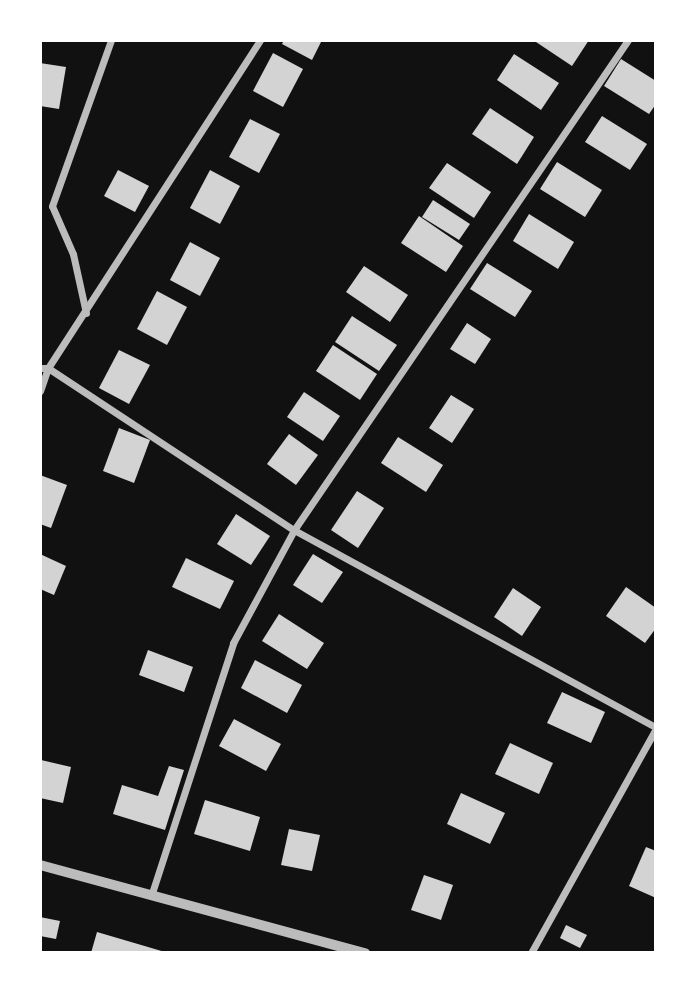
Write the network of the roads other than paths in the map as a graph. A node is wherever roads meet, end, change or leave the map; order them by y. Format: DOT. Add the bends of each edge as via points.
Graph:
graph roads {
  1 [pos="111,40"];
  2 [pos="260,40"];
  3 [pos="628,40"];
  4 [pos="86,313"];
  5 [pos="44,368"];
  6 [pos="40,391"];
  7 [pos="294,530"];
  8 [pos="656,727"];
  9 [pos="40,864"];
  10 [pos="152,893"];
  11 [pos="365,953"];
  12 [pos="531,953"];
  1 -- 4 [label="street" via="51,206 73,254"];
  2 -- 4 [label="street"];
  3 -- 7 [label="street"];
  4 -- 5 [label="street"];
  5 -- 6 [label="street"];
  5 -- 7 [label="street"];
  7 -- 8 [label="street"];
  7 -- 10 [label="street" via="233,643"];
  8 -- 12 [label="street"];
  9 -- 10 [label="street"];
  10 -- 11 [label="street"];
}
